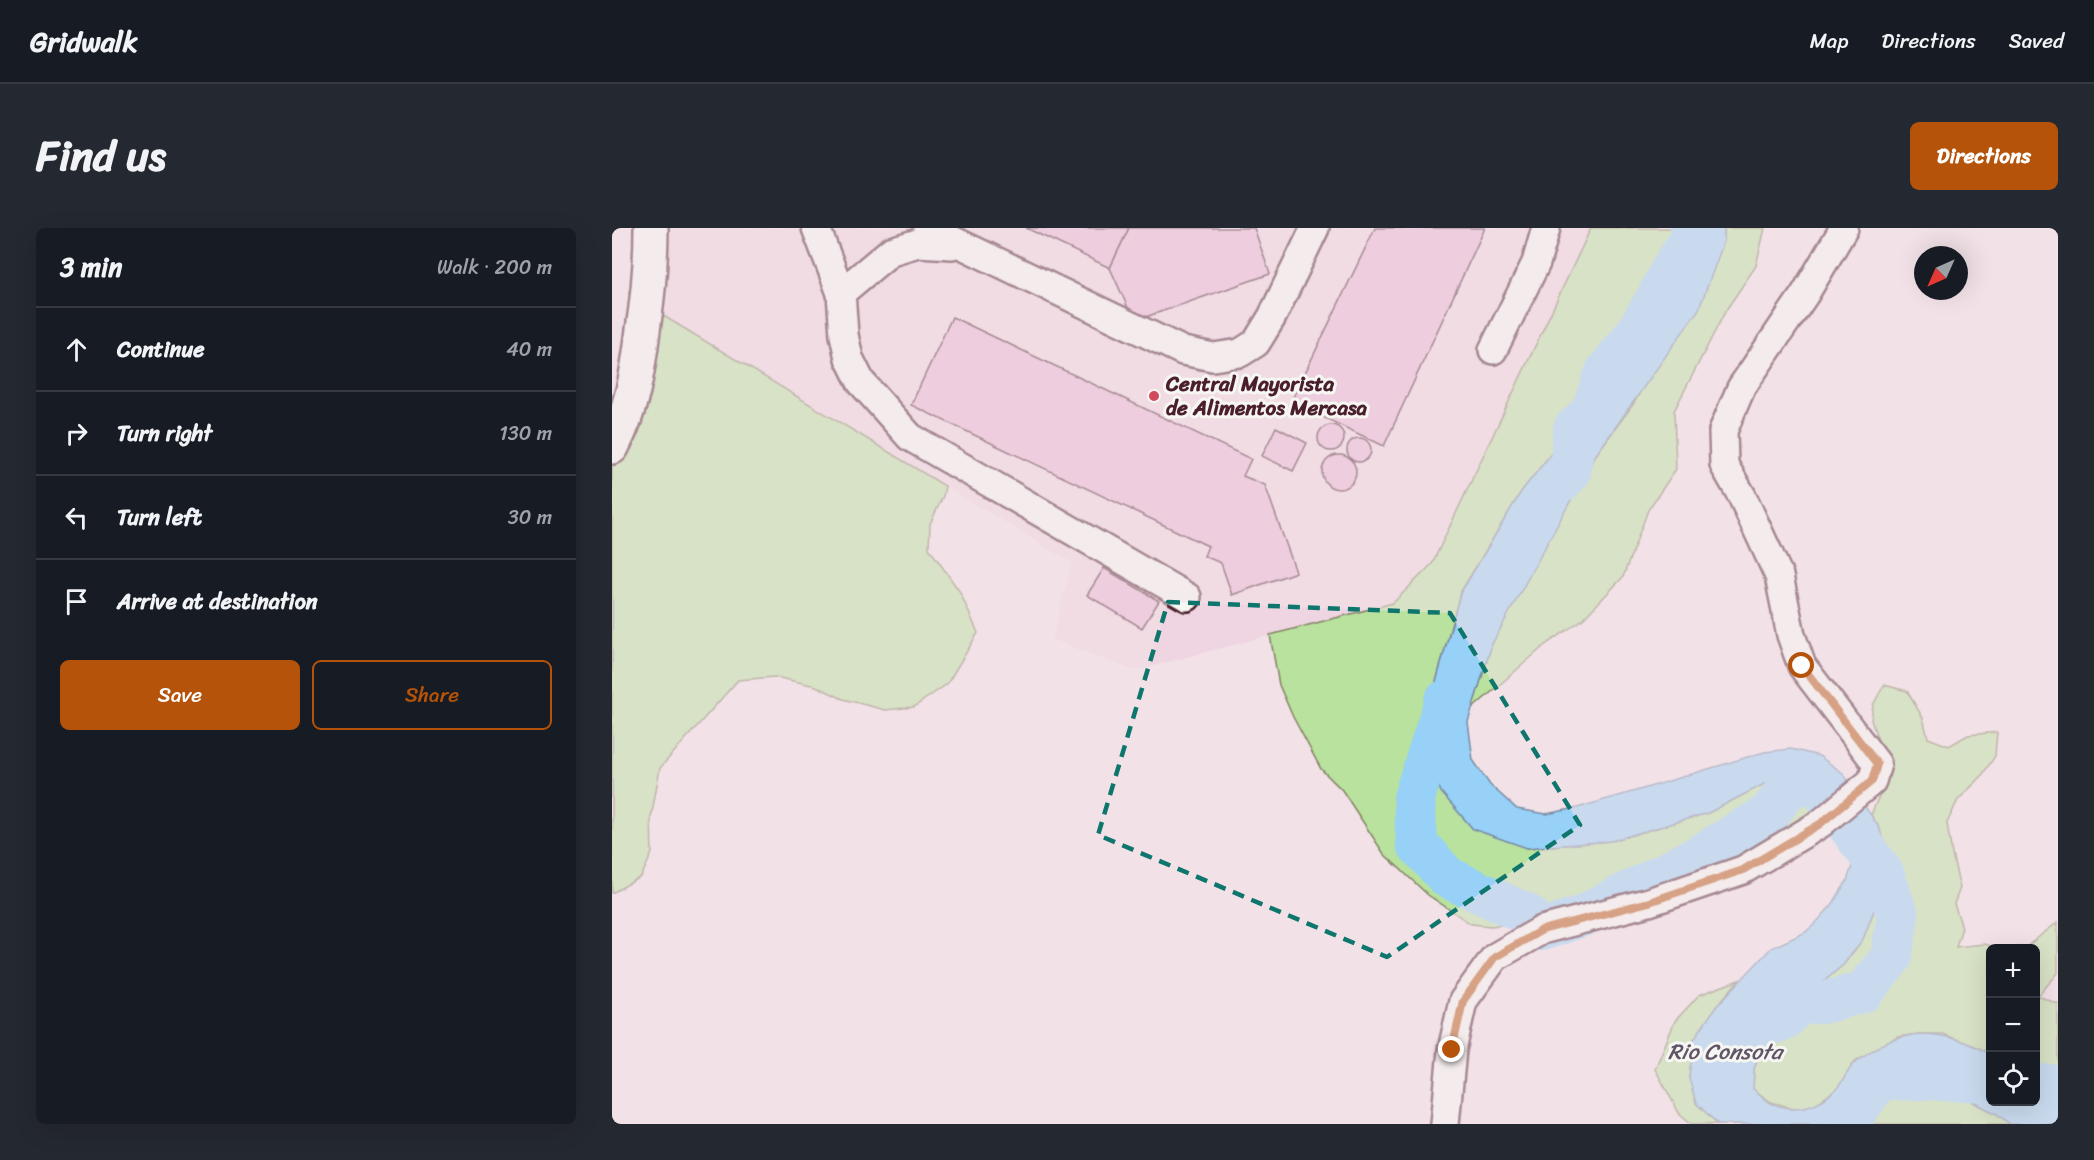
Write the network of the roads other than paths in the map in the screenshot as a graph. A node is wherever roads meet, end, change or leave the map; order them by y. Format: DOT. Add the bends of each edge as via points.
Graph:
graph roads {
  1 [pos="651,228"];
  2 [pos="816,228"];
  3 [pos="927,228"];
  4 [pos="1315,228"];
  5 [pos="1546,228"];
  6 [pos="1844,228"];
  7 [pos="962,246"];
  8 [pos="841,293"];
  9 [pos="1493,350"];
  10 [pos="612,447"];
  11 [pos="1187,597"];
  12 [pos="1445,1124"];
  1 -- 10 [label="highway" via="649,291 637,383"];
  2 -- 8 [label="street"];
  3 -- 7 [label="street"];
  4 -- 7 [label="street" via="1256,342 1240,352 1213,357 1183,351"];
  5 -- 9 [label="street" via="1536,263"];
  6 -- 12 [label="street" via="1741,388 1723,431 1724,465 1779,576 1802,666 1877,764 1872,781 1820,824 1743,870 1649,902 1542,930 1495,957 1463,1001 1452,1050"];
  7 -- 8 [label="street" via="918,243 891,251"];
  8 -- 11 [label="street" via="849,358 861,382 910,437"];
}
